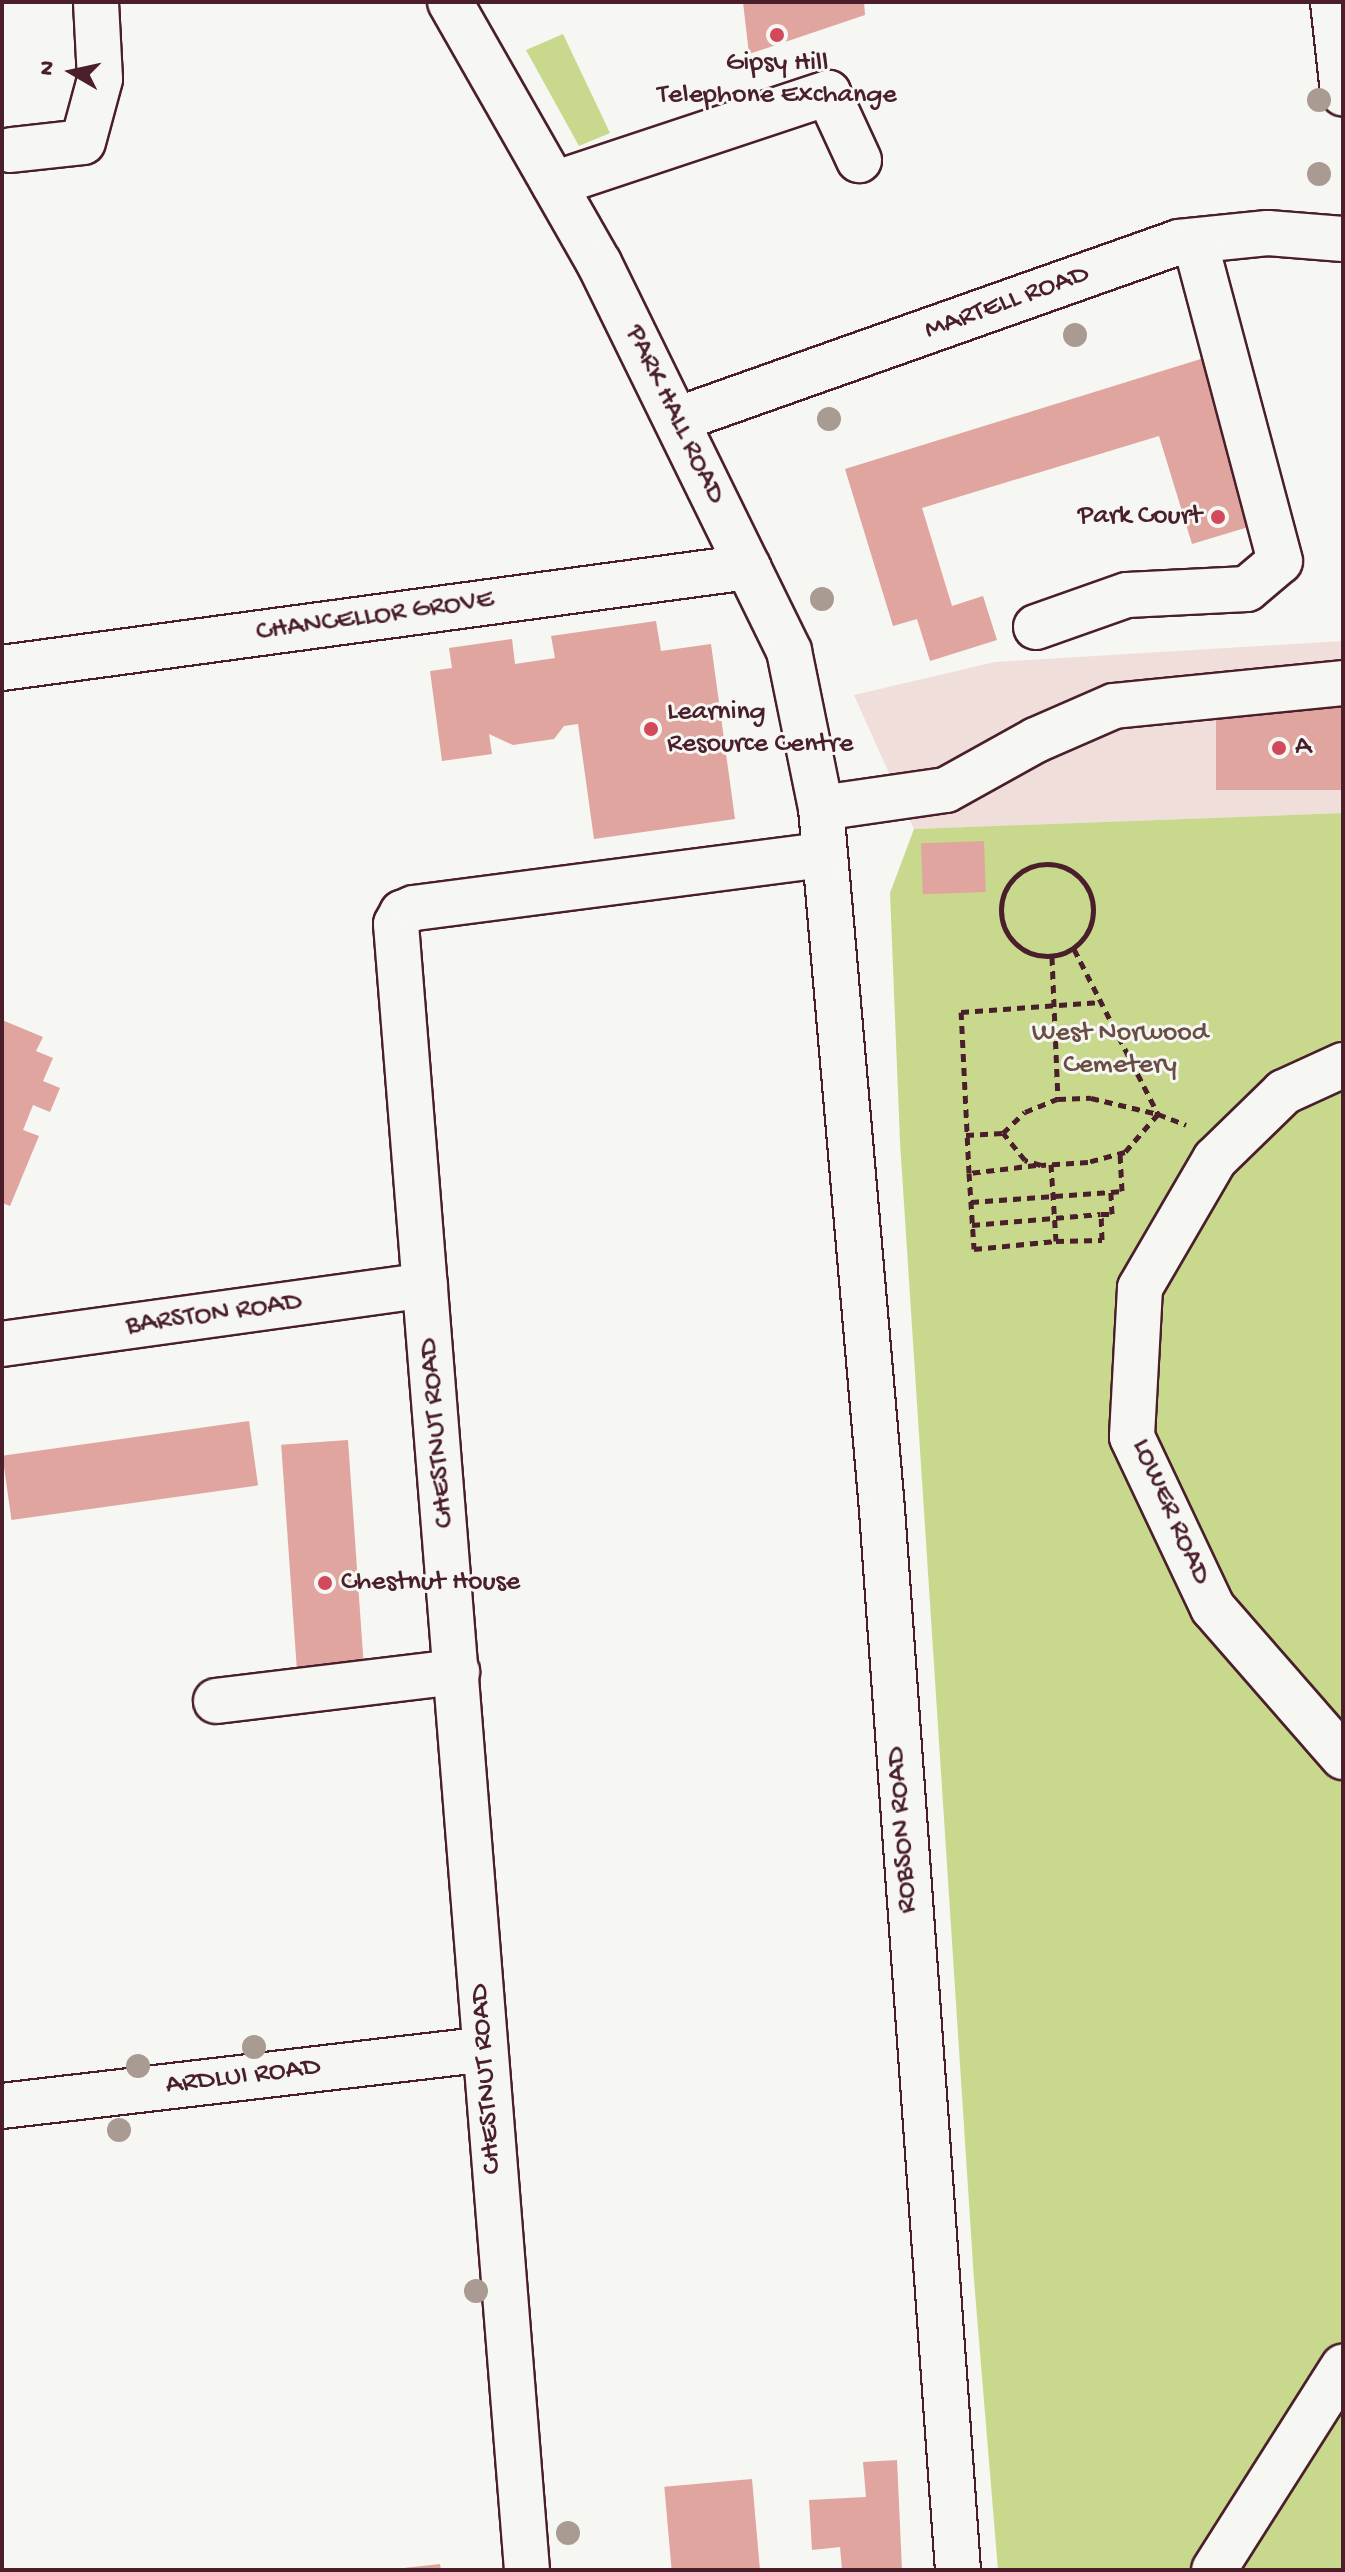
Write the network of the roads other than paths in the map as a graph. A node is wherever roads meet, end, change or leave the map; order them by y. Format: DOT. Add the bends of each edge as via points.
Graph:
graph roads {
  1 [pos="96,2"];
  2 [pos="450,2"];
  3 [pos="1333,2"];
  4 [pos="1343,93"];
  5 [pos="11,150"];
  6 [pos="859,160"];
  7 [pos="554,184"];
  8 [pos="1343,239"];
  9 [pos="1195,241"];
  10 [pos="679,419"];
  11 [pos="748,567"];
  12 [pos="1036,627"];
  13 [pos="2,668"];
  14 [pos="1343,683"];
  15 [pos="821,808"];
  16 [pos="823,855"];
  17 [pos="1343,1065"];
  18 [pos="425,1285"];
  19 [pos="2,1344"];
  20 [pos="457,1672"];
  21 [pos="216,1701"];
  22 [pos="1343,1757"];
  23 [pos="484,2049"];
  24 [pos="2,2106"];
  25 [pos="1343,2367"];
  26 [pos="527,2570"];
  27 [pos="958,2570"];
  28 [pos="1214,2570"];
  1 -- 5 [label="street" via="100,79 83,142"];
  2 -- 7 [label="street, PARK HALL ROAD"];
  3 -- 4 [label="street"];
  6 -- 7 [label="street" via="828,93"];
  7 -- 10 [label="street, PARK HALL ROAD"];
  8 -- 9 [label="street, MARTELL ROAD" via="1268,233"];
  9 -- 10 [label="street, MARTELL ROAD" via="1179,242"];
  9 -- 12 [label="street" via="1280,561 1247,589 1127,595"];
  10 -- 11 [label="street, PARK HALL ROAD"];
  11 -- 13 [label="street, CHANCELLOR GROVE"];
  11 -- 15 [label="street, PARK HALL ROAD" via="789,651"];
  14 -- 15 [label="street" via="1114,706 1036,740 946,790"];
  15 -- 16 [label="street, PARK HALL ROAD"];
  16 -- 18 [label="street, CHESTNUT ROAD" via="402,913 396,924"];
  16 -- 27 [label="street, ROBSON ROAD" via="882,1510"];
  17 -- 22 [label="street, LOWER ROAD" via="1284,1092 1223,1150 1140,1288 1132,1437 1213,1608"];
  18 -- 19 [label="street, BARSTON ROAD"];
  18 -- 20 [label="street, CHESTNUT ROAD"];
  20 -- 21 [label="street"];
  20 -- 23 [label="street, CHESTNUT ROAD"];
  23 -- 24 [label="street, ARDLUI ROAD"];
  23 -- 26 [label="street, CHESTNUT ROAD"];
  25 -- 28 [label="street"];
}
